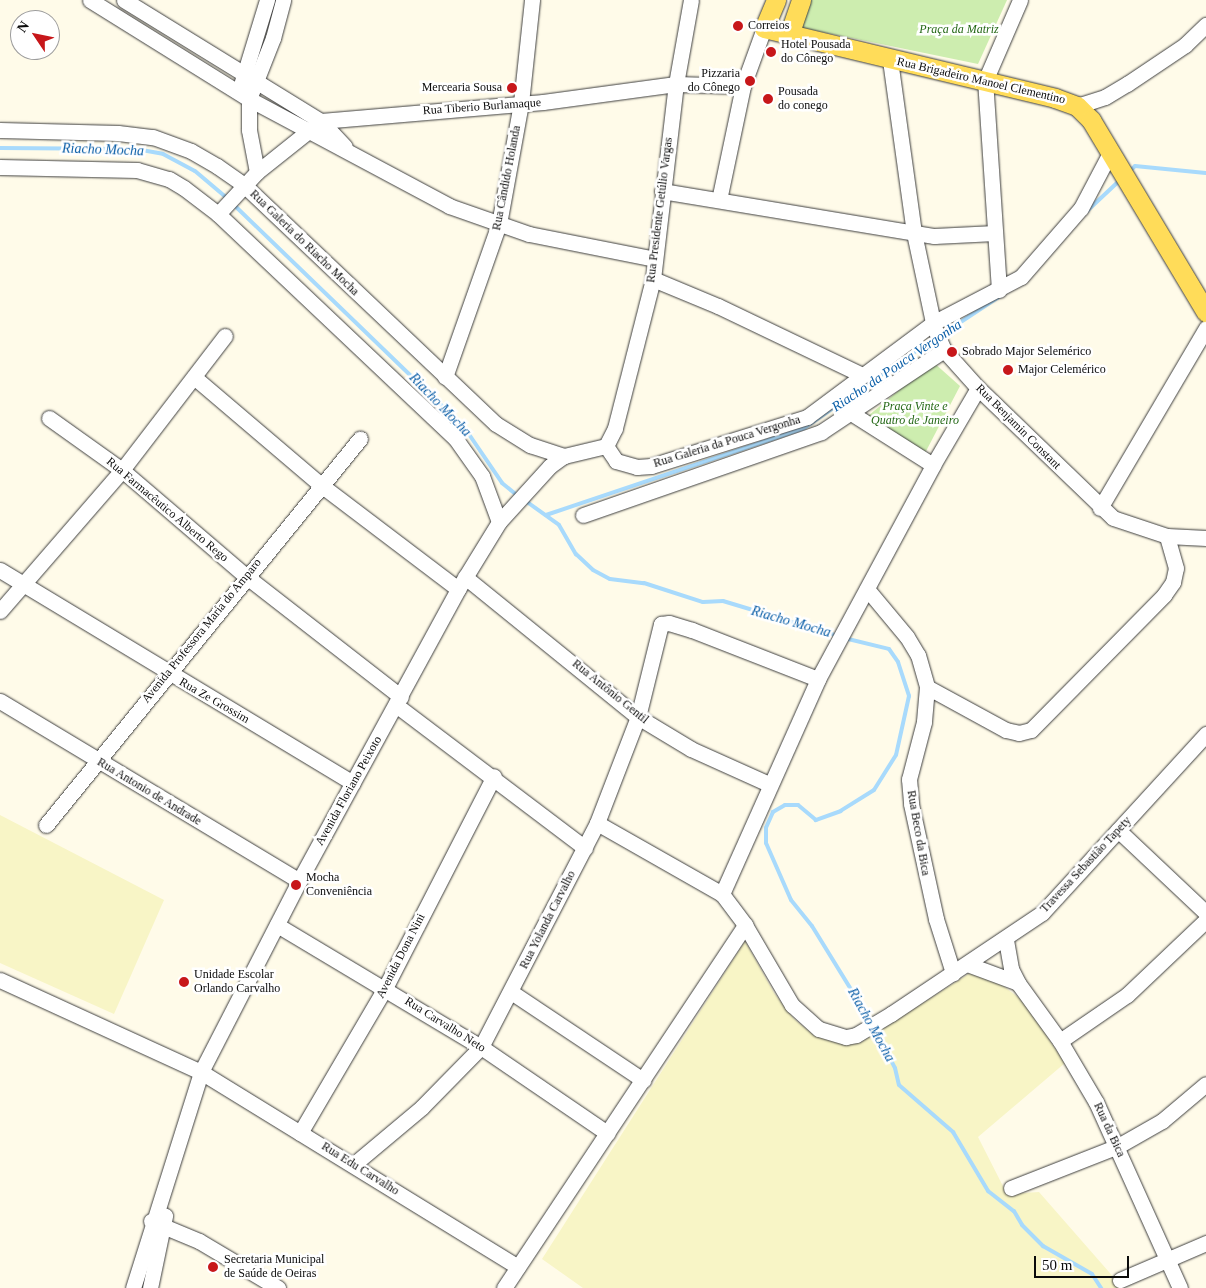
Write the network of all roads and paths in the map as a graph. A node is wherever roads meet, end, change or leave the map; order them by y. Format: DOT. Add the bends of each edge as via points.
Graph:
graph roads {
  1 [pos="90,0"];
  2 [pos="124,0"];
  3 [pos="267,0"];
  4 [pos="283,0"];
  5 [pos="532,0"];
  6 [pos="691,0"];
  7 [pos="776,0"];
  8 [pos="802,0"];
  9 [pos="1020,0"];
  10 [pos="1206,25"];
  11 [pos="764,28"];
  12 [pos="789,35"];
  13 [pos="890,60"];
  14 [pos="250,79"];
  15 [pos="985,81"];
  16 [pos="676,84"];
  17 [pos="743,86"];
  18 [pos="244,95"];
  19 [pos="522,103"];
  20 [pos="1077,106"];
  21 [pos="321,121"];
  22 [pos="0,130"];
  23 [pos="307,131"];
  24 [pos="346,149"];
  25 [pos="1112,158"];
  26 [pos="0,167"];
  27 [pos="257,172"];
  28 [pos="242,186"];
  29 [pos="662,191"];
  30 [pos="719,200"];
  31 [pos="220,213"];
  32 [pos="499,224"];
  33 [pos="914,233"];
  34 [pos="995,233"];
  35 [pos="655,259"];
  36 [pos="652,279"];
  37 [pos="999,290"];
  38 [pos="1206,312"];
  39 [pos="933,325"];
  40 [pos="1206,328"];
  41 [pos="225,336"];
  42 [pos="943,346"];
  43 [pos="860,374"];
  44 [pos="194,377"];
  45 [pos="445,377"];
  46 [pos="978,388"];
  47 [pos="851,413"];
  48 [pos="49,418"];
  49 [pos="360,439"];
  50 [pos="606,446"];
  51 [pos="564,456"];
  52 [pos="933,465"];
  53 [pos="122,470"];
  54 [pos="321,485"];
  55 [pos="1100,508"];
  56 [pos="583,514"];
  57 [pos="499,522"];
  58 [pos="1167,536"];
  59 [pos="1206,538"];
  60 [pos="0,570"];
  61 [pos="247,577"];
  62 [pos="461,583"];
  63 [pos="22,585"];
  64 [pos="867,589"];
  65 [pos="0,611"];
  66 [pos="167,674"];
  67 [pos="818,679"];
  68 [pos="927,687"];
  69 [pos="0,701"];
  70 [pos="399,701"];
  71 [pos="638,718"];
  72 [pos="1206,734"];
  73 [pos="96,761"];
  74 [pos="494,776"];
  75 [pos="353,783"];
  76 [pos="769,784"];
  77 [pos="597,822"];
  78 [pos="46,825"];
  79 [pos="1118,830"];
  80 [pos="585,848"];
  81 [pos="299,881"];
  82 [pos="722,894"];
  83 [pos="1206,913"];
  84 [pos="1206,920"];
  85 [pos="745,925"];
  86 [pos="277,926"];
  87 [pos="1006,940"];
  88 [pos="967,964"];
  89 [pos="953,973"];
  90 [pos="0,980"];
  91 [pos="1018,983"];
  92 [pos="385,988"];
  93 [pos="511,992"];
  94 [pos="1060,1040"];
  95 [pos="481,1047"];
  96 [pos="201,1072"];
  97 [pos="643,1080"];
  98 [pos="1206,1084"];
  99 [pos="300,1133"];
  100 [pos="607,1133"];
  101 [pos="1118,1146"];
  102 [pos="353,1166"];
  103 [pos="1011,1188"];
  104 [pos="158,1223"];
  105 [pos="1206,1243"];
  106 [pos="1167,1261"];
  107 [pos="518,1267"];
  108 [pos="1120,1280"];
  109 [pos="133,1288"];
  110 [pos="150,1288"];
  111 [pos="278,1288"];
  112 [pos="504,1288"];
  113 [pos="1180,1288"];
  1 -- 18 [label="street"];
  2 -- 14 [label="street"];
  3 -- 14 [label="street"];
  4 -- 14 [label="street" via="273,38"];
  5 -- 19 [label="street, Rua Cândido Holanda"];
  6 -- 16 [label="street, Rua Presidente Getúlio Vargas"];
  7 -- 11 [label="main road"];
  8 -- 12 [label="main road"];
  9 -- 15 [label="street"];
  10 -- 20 [label="street" via="1186,45 1127,84 1105,97"];
  11 -- 12 [label="main road, Rua Brigadeiro Manoel Clementino"];
  11 -- 17 [label="street"];
  12 -- 13 [label="main road, Rua Brigadeiro Manoel Clementino"];
  13 -- 15 [label="main road, Rua Brigadeiro Manoel Clementino"];
  13 -- 33 [label="street, Rua Benjamin Constant"];
  14 -- 18 [label="street"];
  14 -- 21 [label="street"];
  15 -- 20 [label="main road, Rua Brigadeiro Manoel Clementino"];
  15 -- 34 [label="street"];
  16 -- 17 [label="street, Rua Tiberio Burlamaque"];
  16 -- 19 [label="street, Rua Tiberio Burlamaque"];
  16 -- 29 [label="street, Rua Presidente Getúlio Vargas"];
  17 -- 30 [label="street"];
  18 -- 23 [label="street"];
  18 -- 27 [label="street"];
  19 -- 21 [label="street, Rua Tiberio Burlamaque"];
  19 -- 32 [label="street, Rua Cândido Holanda"];
  20 -- 25 [label="main road, Rua Brigadeiro Manoel Clementino" via="1087,115"];
  21 -- 23 [label="street"];
  21 -- 24 [label="street"];
  22 -- 28 [label="street, Rua Galeria do Riacho Mocha" via="153,137 191,151"];
  23 -- 24 [label="street"];
  23 -- 27 [label="street"];
  24 -- 32 [label="street" via="412,188"];
  25 -- 37 [label="street, Rua Galeria da Pouca Vergonha" via="1081,208 1057,238 1021,276"];
  25 -- 38 [label="main road, Rua Brigadeiro Manoel Clementino"];
  26 -- 31 [label="street" via="137,170 176,183"];
  27 -- 28 [label="street"];
  28 -- 31 [label="street"];
  28 -- 45 [label="street, Rua Galeria do Riacho Mocha"];
  29 -- 30 [label="street"];
  29 -- 35 [label="street, Rua Presidente Getúlio Vargas"];
  30 -- 33 [label="street"];
  31 -- 57 [label="street" via="455,438 482,476"];
  32 -- 35 [label="street" via="564,243"];
  32 -- 45 [label="street, Rua Cândido Holanda"];
  33 -- 34 [label="street" via="951,236"];
  33 -- 39 [label="street, Rua Benjamin Constant"];
  34 -- 37 [label="street"];
  35 -- 36 [label="street, Rua Presidente Getúlio Vargas"];
  36 -- 43 [label="street" via="718,306"];
  36 -- 50 [label="street, Rua Presidente Getúlio Vargas" via="615,428"];
  37 -- 39 [label="street, Rua Galeria da Pouca Vergonha"];
  39 -- 42 [label="street, Rua Benjamin Constant"];
  39 -- 43 [label="street, Rua Galeria da Pouca Vergonha"];
  40 -- 55 [label="street"];
  41 -- 44 [label="street"];
  42 -- 46 [label="street, Rua Benjamin Constant"];
  42 -- 47 [label="street, Rua Galeria da Pouca Vergonha"];
  43 -- 50 [label="street, Rua Galeria da Pouca Vergonha" via="820,408 797,422 651,466 616,460"];
  44 -- 53 [label="street"];
  44 -- 54 [label="street, Rua Antônio Gentil"];
  45 -- 51 [label="street, Rua Galeria do Riacho Mocha" via="482,413 515,438"];
  46 -- 52 [label="street"];
  46 -- 55 [label="street, Rua Benjamin Constant"];
  47 -- 52 [label="street"];
  47 -- 56 [label="street, Rua Galeria da Pouca Vergonha" via="797,442"];
  48 -- 53 [label="street, Rua Farmacêutico Alberto Rego"];
  49 -- 54 [label="street, Avenida Professora Maria do Amparo"];
  50 -- 51 [label="street, Avenida Floriano Peixoto"];
  51 -- 57 [label="street, Avenida Floriano Peixoto" via="550,466"];
  52 -- 64 [label="street"];
  53 -- 61 [label="street, Rua Farmacêutico Alberto Rego"];
  53 -- 63 [label="street"];
  54 -- 61 [label="street, Avenida Professora Maria do Amparo"];
  54 -- 62 [label="street, Rua Antônio Gentil"];
  55 -- 58 [label="street, Rua Benjamin Constant" via="1126,525"];
  57 -- 62 [label="street, Avenida Floriano Peixoto"];
  58 -- 59 [label="street, Rua Benjamin Constant"];
  58 -- 68 [label="street" via="1176,568 1173,582 1164,596 1031,730 1006,730"];
  60 -- 63 [label="street, Rua Ze Grossim"];
  61 -- 66 [label="street, Avenida Professora Maria do Amparo"];
  61 -- 70 [label="street, Rua Farmacêutico Alberto Rego"];
  62 -- 70 [label="street, Avenida Floriano Peixoto"];
  62 -- 71 [label="street, Rua Antônio Gentil"];
  63 -- 65 [label="street"];
  63 -- 66 [label="street, Rua Ze Grossim"];
  64 -- 67 [label="street"];
  64 -- 68 [label="street, Rua Beco da Bica" via="907,637 918,655"];
  66 -- 73 [label="street, Avenida Professora Maria do Amparo"];
  66 -- 75 [label="street, Rua Ze Grossim"];
  67 -- 71 [label="street, Rua Yolanda Carvalho" via="692,630 669,623 661,624"];
  67 -- 76 [label="street"];
  68 -- 89 [label="street, Rua Beco da Bica" via="924,722 909,779 911,804 936,919"];
  69 -- 73 [label="street, Rua Antonio de Andrade"];
  70 -- 74 [label="street, Rua Farmacêutico Alberto Rego"];
  70 -- 75 [label="street, Avenida Floriano Peixoto"];
  71 -- 76 [label="street, Rua Antônio Gentil" via="691,749"];
  71 -- 77 [label="street, Rua Yolanda Carvalho"];
  72 -- 79 [label="street, Travessa Sebastião Tapety"];
  73 -- 78 [label="street, Avenida Professora Maria do Amparo"];
  73 -- 81 [label="street, Rua Antonio de Andrade"];
  74 -- 80 [label="street, Rua Farmacêutico Alberto Rego"];
  74 -- 92 [label="street, Avenida Dona Nini"];
  75 -- 81 [label="street, Avenida Floriano Peixoto"];
  76 -- 82 [label="street"];
  77 -- 80 [label="street, Rua Yolanda Carvalho"];
  77 -- 82 [label="street"];
  79 -- 83 [label="street"];
  79 -- 87 [label="street, Travessa Sebastião Tapety" via="1042,913"];
  80 -- 93 [label="street, Rua Yolanda Carvalho"];
  81 -- 86 [label="street, Avenida Floriano Peixoto"];
  82 -- 85 [label="street"];
  84 -- 94 [label="street" via="1127,995"];
  85 -- 89 [label="street, Travessa Sebastião Tapety" via="792,1005 819,1029 846,1037 870,1027"];
  85 -- 97 [label="street"];
  86 -- 92 [label="street, Rua Carvalho Neto"];
  86 -- 96 [label="street, Avenida Floriano Peixoto"];
  87 -- 88 [label="street, Travessa Sebastião Tapety"];
  87 -- 91 [label="street, Rua da Bica" via="1011,969"];
  88 -- 89 [label="street, Travessa Sebastião Tapety"];
  88 -- 91 [label="street"];
  90 -- 96 [label="street, Rua Edu Carvalho"];
  91 -- 94 [label="street, Rua da Bica"];
  92 -- 95 [label="street, Rua Carvalho Neto"];
  92 -- 99 [label="street, Avenida Dona Nini"];
  93 -- 95 [label="street, Rua Yolanda Carvalho"];
  93 -- 97 [label="street"];
  94 -- 101 [label="street, Rua da Bica"];
  95 -- 100 [label="street, Rua Carvalho Neto"];
  95 -- 102 [label="street, Rua Yolanda Carvalho" via="422,1107"];
  96 -- 99 [label="street, Rua Edu Carvalho"];
  96 -- 104 [label="street, Avenida Floriano Peixoto"];
  97 -- 100 [label="street"];
  98 -- 101 [label="street" via="1162,1121"];
  99 -- 102 [label="street, Rua Edu Carvalho"];
  100 -- 107 [label="street"];
  101 -- 103 [label="street"];
  101 -- 106 [label="street, Rua da Bica"];
  102 -- 107 [label="street, Rua Edu Carvalho"];
  104 -- 109 [label="street, Avenida Floriano Peixoto"];
  104 -- 110 [label="street, Avenida Floriano Peixoto"];
  104 -- 111 [label="street"];
  105 -- 106 [label="street"];
  106 -- 108 [label="street"];
  106 -- 113 [label="street, Rua da Bica"];
  107 -- 112 [label="street"];
}
